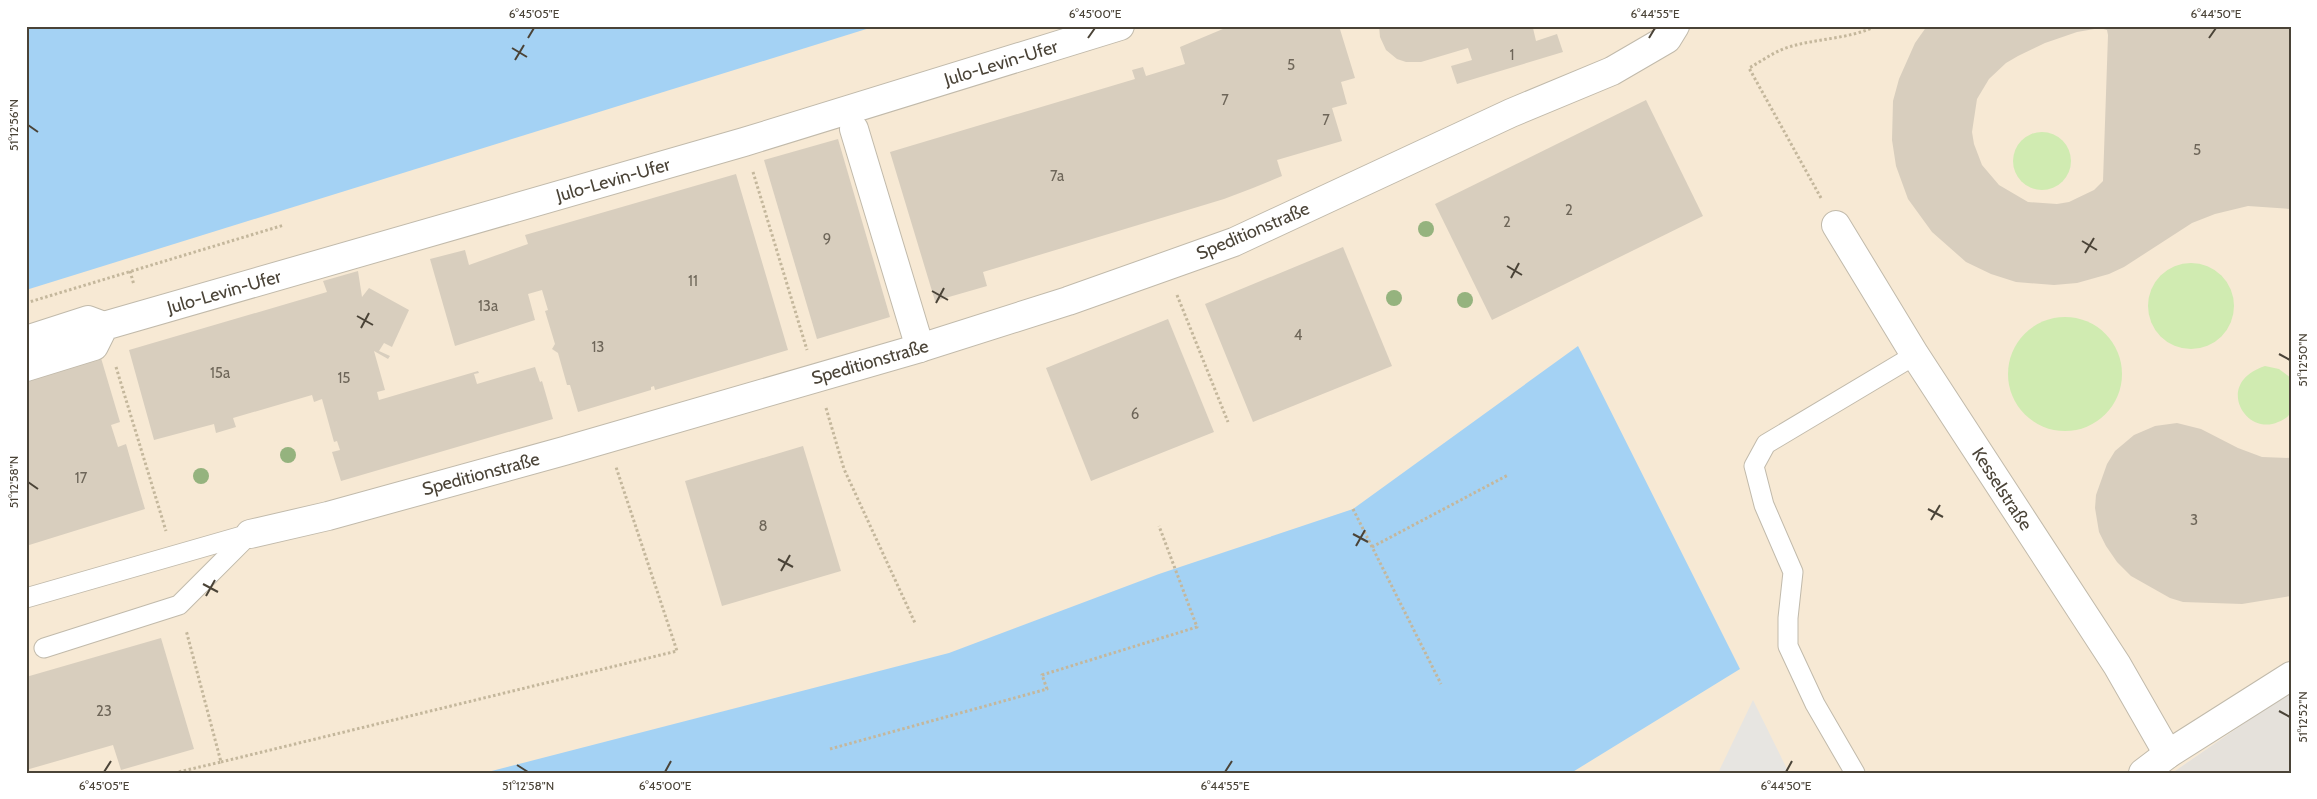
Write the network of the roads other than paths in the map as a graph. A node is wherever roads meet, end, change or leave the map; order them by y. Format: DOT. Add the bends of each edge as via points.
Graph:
graph roads {
  1 [pos="1120,26"];
  2 [pos="1675,26"];
  3 [pos="854,128"];
  4 [pos="1836,225"];
  5 [pos="104,326"];
  6 [pos="26,340"];
  7 [pos="920,348"];
  8 [pos="1915,355"];
  9 [pos="26,366"];
  10 [pos="250,534"];
  11 [pos="26,598"];
  12 [pos="44,648"];
  13 [pos="2291,676"];
  14 [pos="2168,754"];
  15 [pos="1855,773"];
  16 [pos="2143,773"];
  1 -- 5 [label="street, Julo-Levin-Ufer" via="744,142"];
  2 -- 7 [label="street, Speditionstraße" via="1667,39 1612,71 1511,113 1234,242 1068,301"];
  3 -- 7 [label="street"];
  4 -- 8 [label="street, Kesselstraße"];
  5 -- 6 [label="street, Julo-Levin-Ufer" via="88,320"];
  5 -- 9 [label="street" via="94,346"];
  7 -- 10 [label="street, Speditionstraße" via="607,439"];
  8 -- 14 [label="street, Kesselstraße" via="2117,665"];
  8 -- 15 [label="lane" via="1766,444 1754,466 1764,505 1792,572 1788,646 1815,704"];
  10 -- 11 [label="lane, Speditionstraße"];
  10 -- 12 [label="lane" via="179,605"];
  13 -- 14 [label="street"];
  14 -- 16 [label="street"];
}
